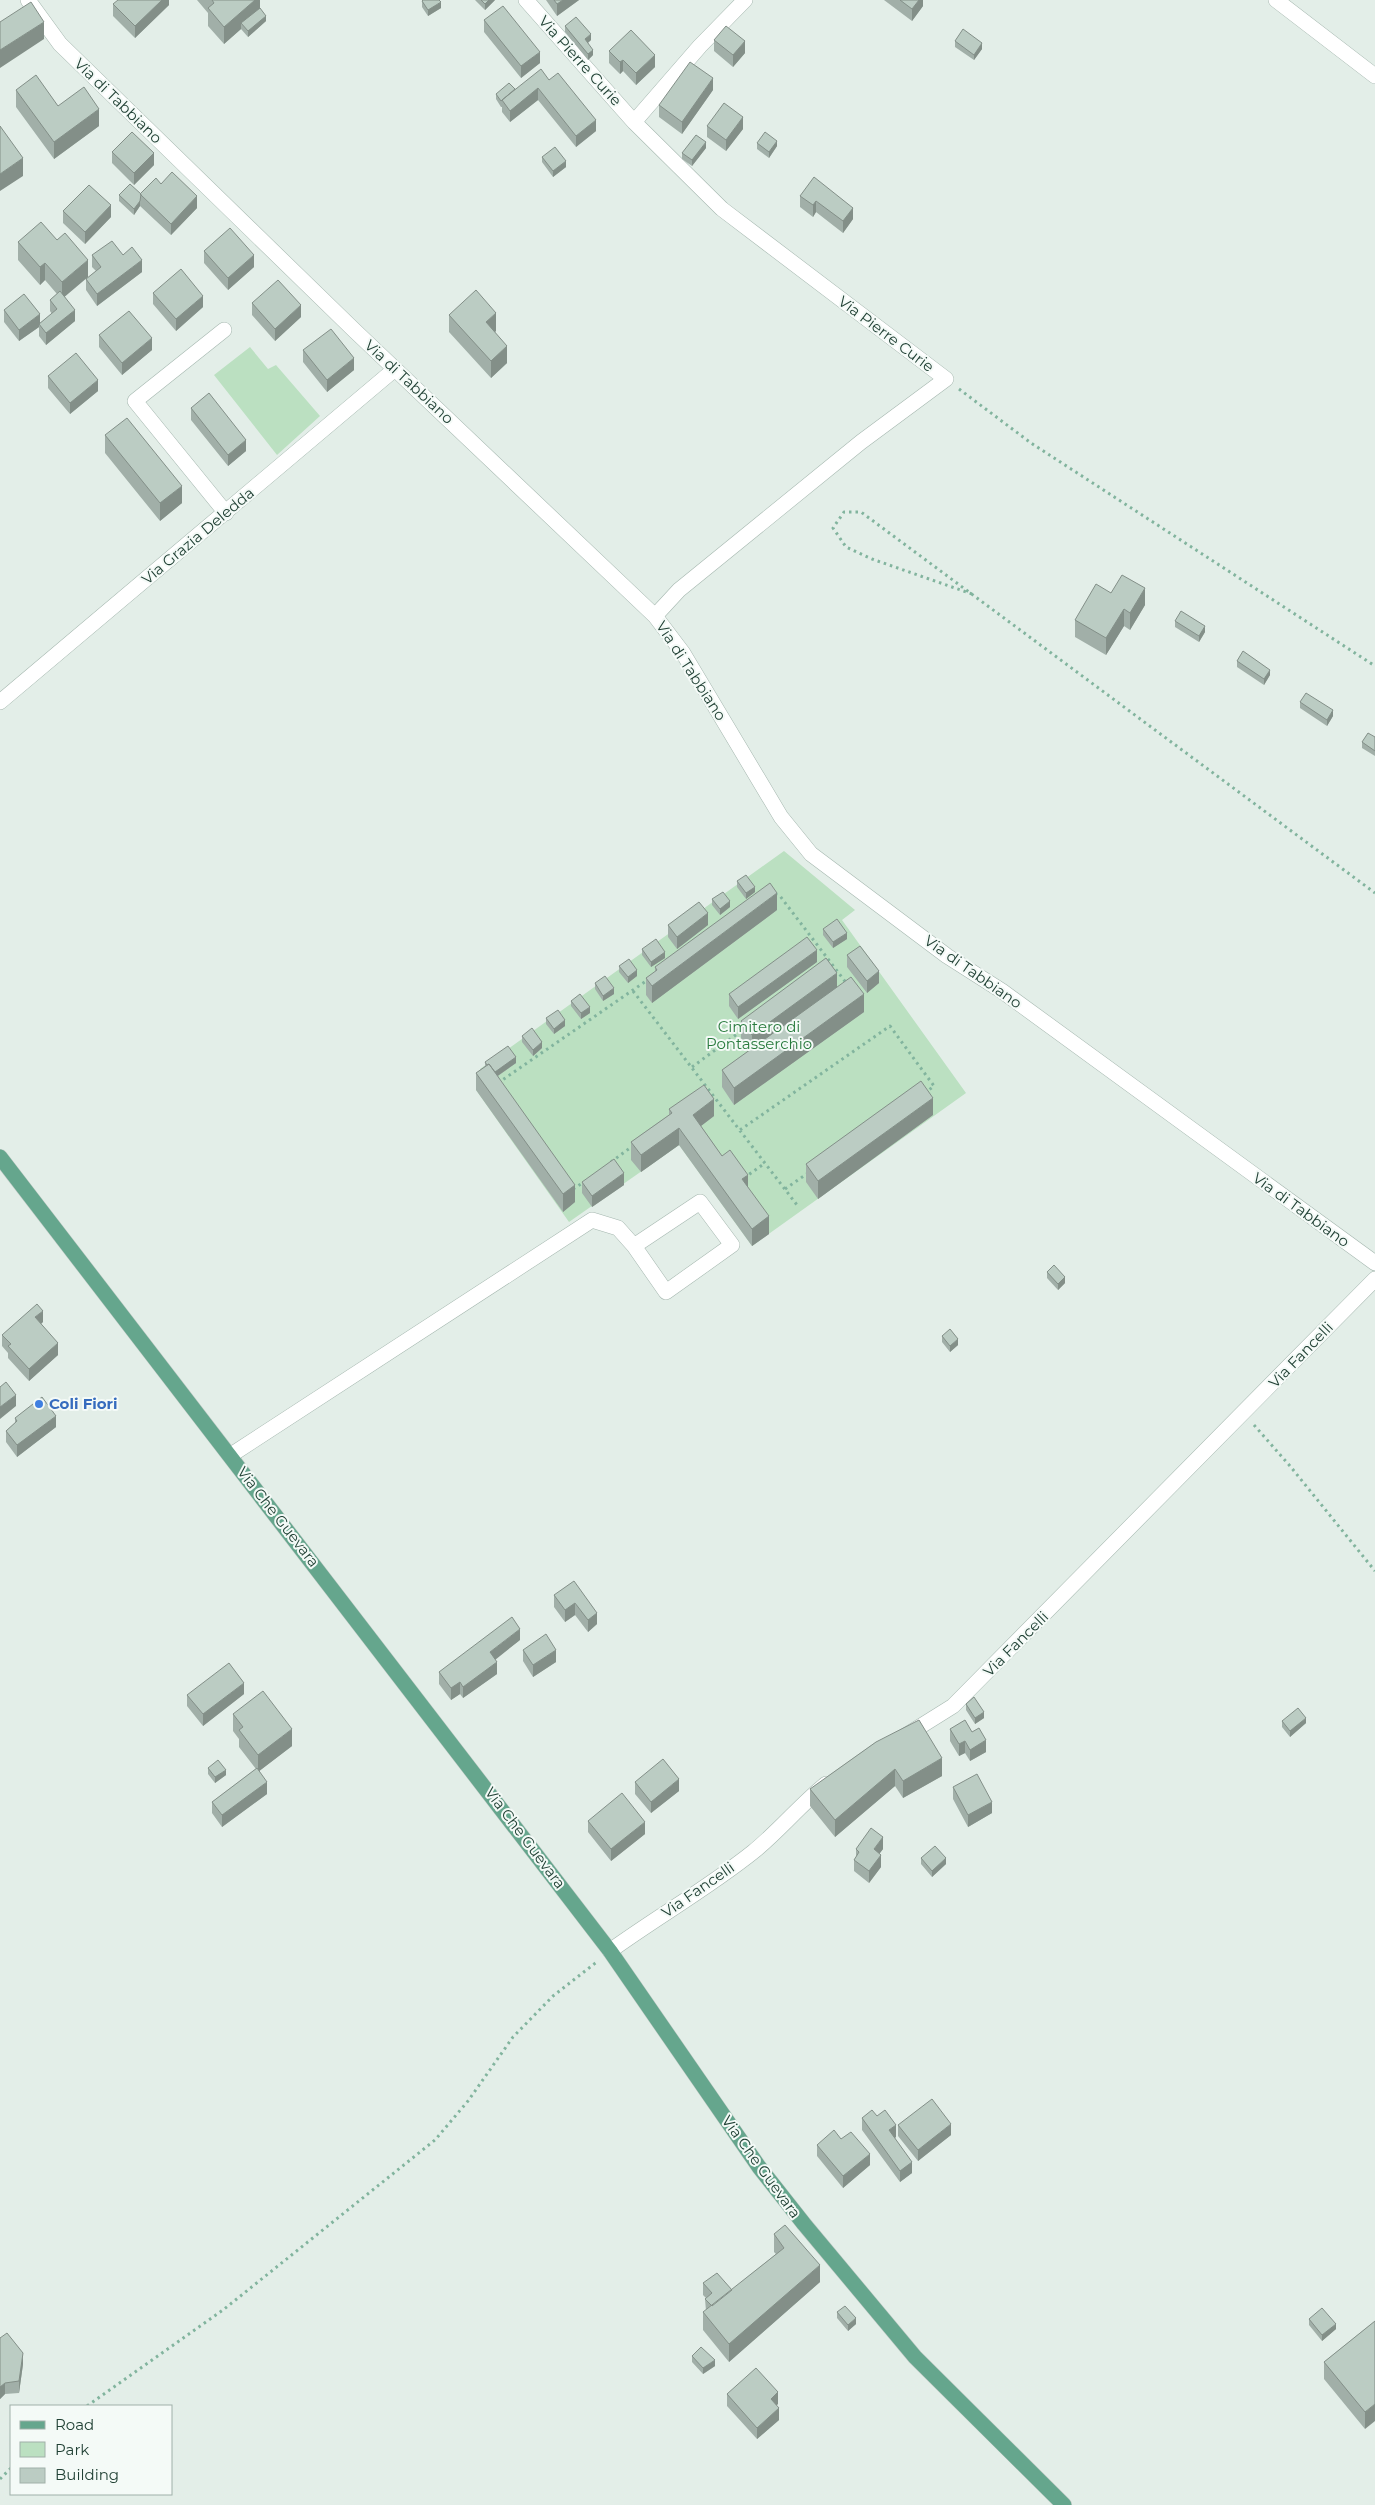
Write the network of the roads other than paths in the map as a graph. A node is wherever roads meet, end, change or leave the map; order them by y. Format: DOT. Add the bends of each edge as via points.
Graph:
graph roads {
  1 [pos="28,0"];
  2 [pos="526,0"];
  3 [pos="745,0"];
  4 [pos="1276,0"];
  5 [pos="1375,76"];
  6 [pos="634,122"];
  7 [pos="224,330"];
  8 [pos="395,368"];
  9 [pos="226,513"];
  10 [pos="655,616"];
  11 [pos="0,702"];
  12 [pos="0,1157"];
  13 [pos="634,1246"];
  14 [pos="1375,1263"];
  15 [pos="1375,1279"];
  16 [pos="230,1455"];
  17 [pos="892,1743"];
  18 [pos="836,1776"];
  19 [pos="610,1951"];
  20 [pos="1064,2505"];
  1 -- 8 [label="street, Via di Tabbiano" via="60,44"];
  2 -- 6 [label="street, Via Pierre Curie"];
  3 -- 6 [label="street, Via Pierre Curie"];
  4 -- 5 [label="street"];
  6 -- 10 [label="street, Via Pierre Curie" via="722,209 946,379 861,442 678,590"];
  7 -- 9 [label="street" via="135,401"];
  8 -- 9 [label="street, Via Grazia Deledda"];
  8 -- 10 [label="street, Via di Tabbiano"];
  9 -- 11 [label="street, Via Grazia Deledda"];
  10 -- 14 [label="street, Via di Tabbiano" via="683,653 781,817 811,854 947,956 1002,991"];
  12 -- 16 [label="main road, Via Che Guevara"];
  13 -- 13 [label="street" via="700,1202 732,1245 666,1292"];
  13 -- 16 [label="street" via="618,1228 592,1220"];
  15 -- 17 [label="street, Via Fancelli" via="953,1706"];
  16 -- 19 [label="main road, Via Che Guevara"];
  18 -- 19 [label="street, Via Fancelli" via="752,1853"];
  19 -- 20 [label="main road, Via Che Guevara" via="759,2167 804,2224 916,2357"];
}
